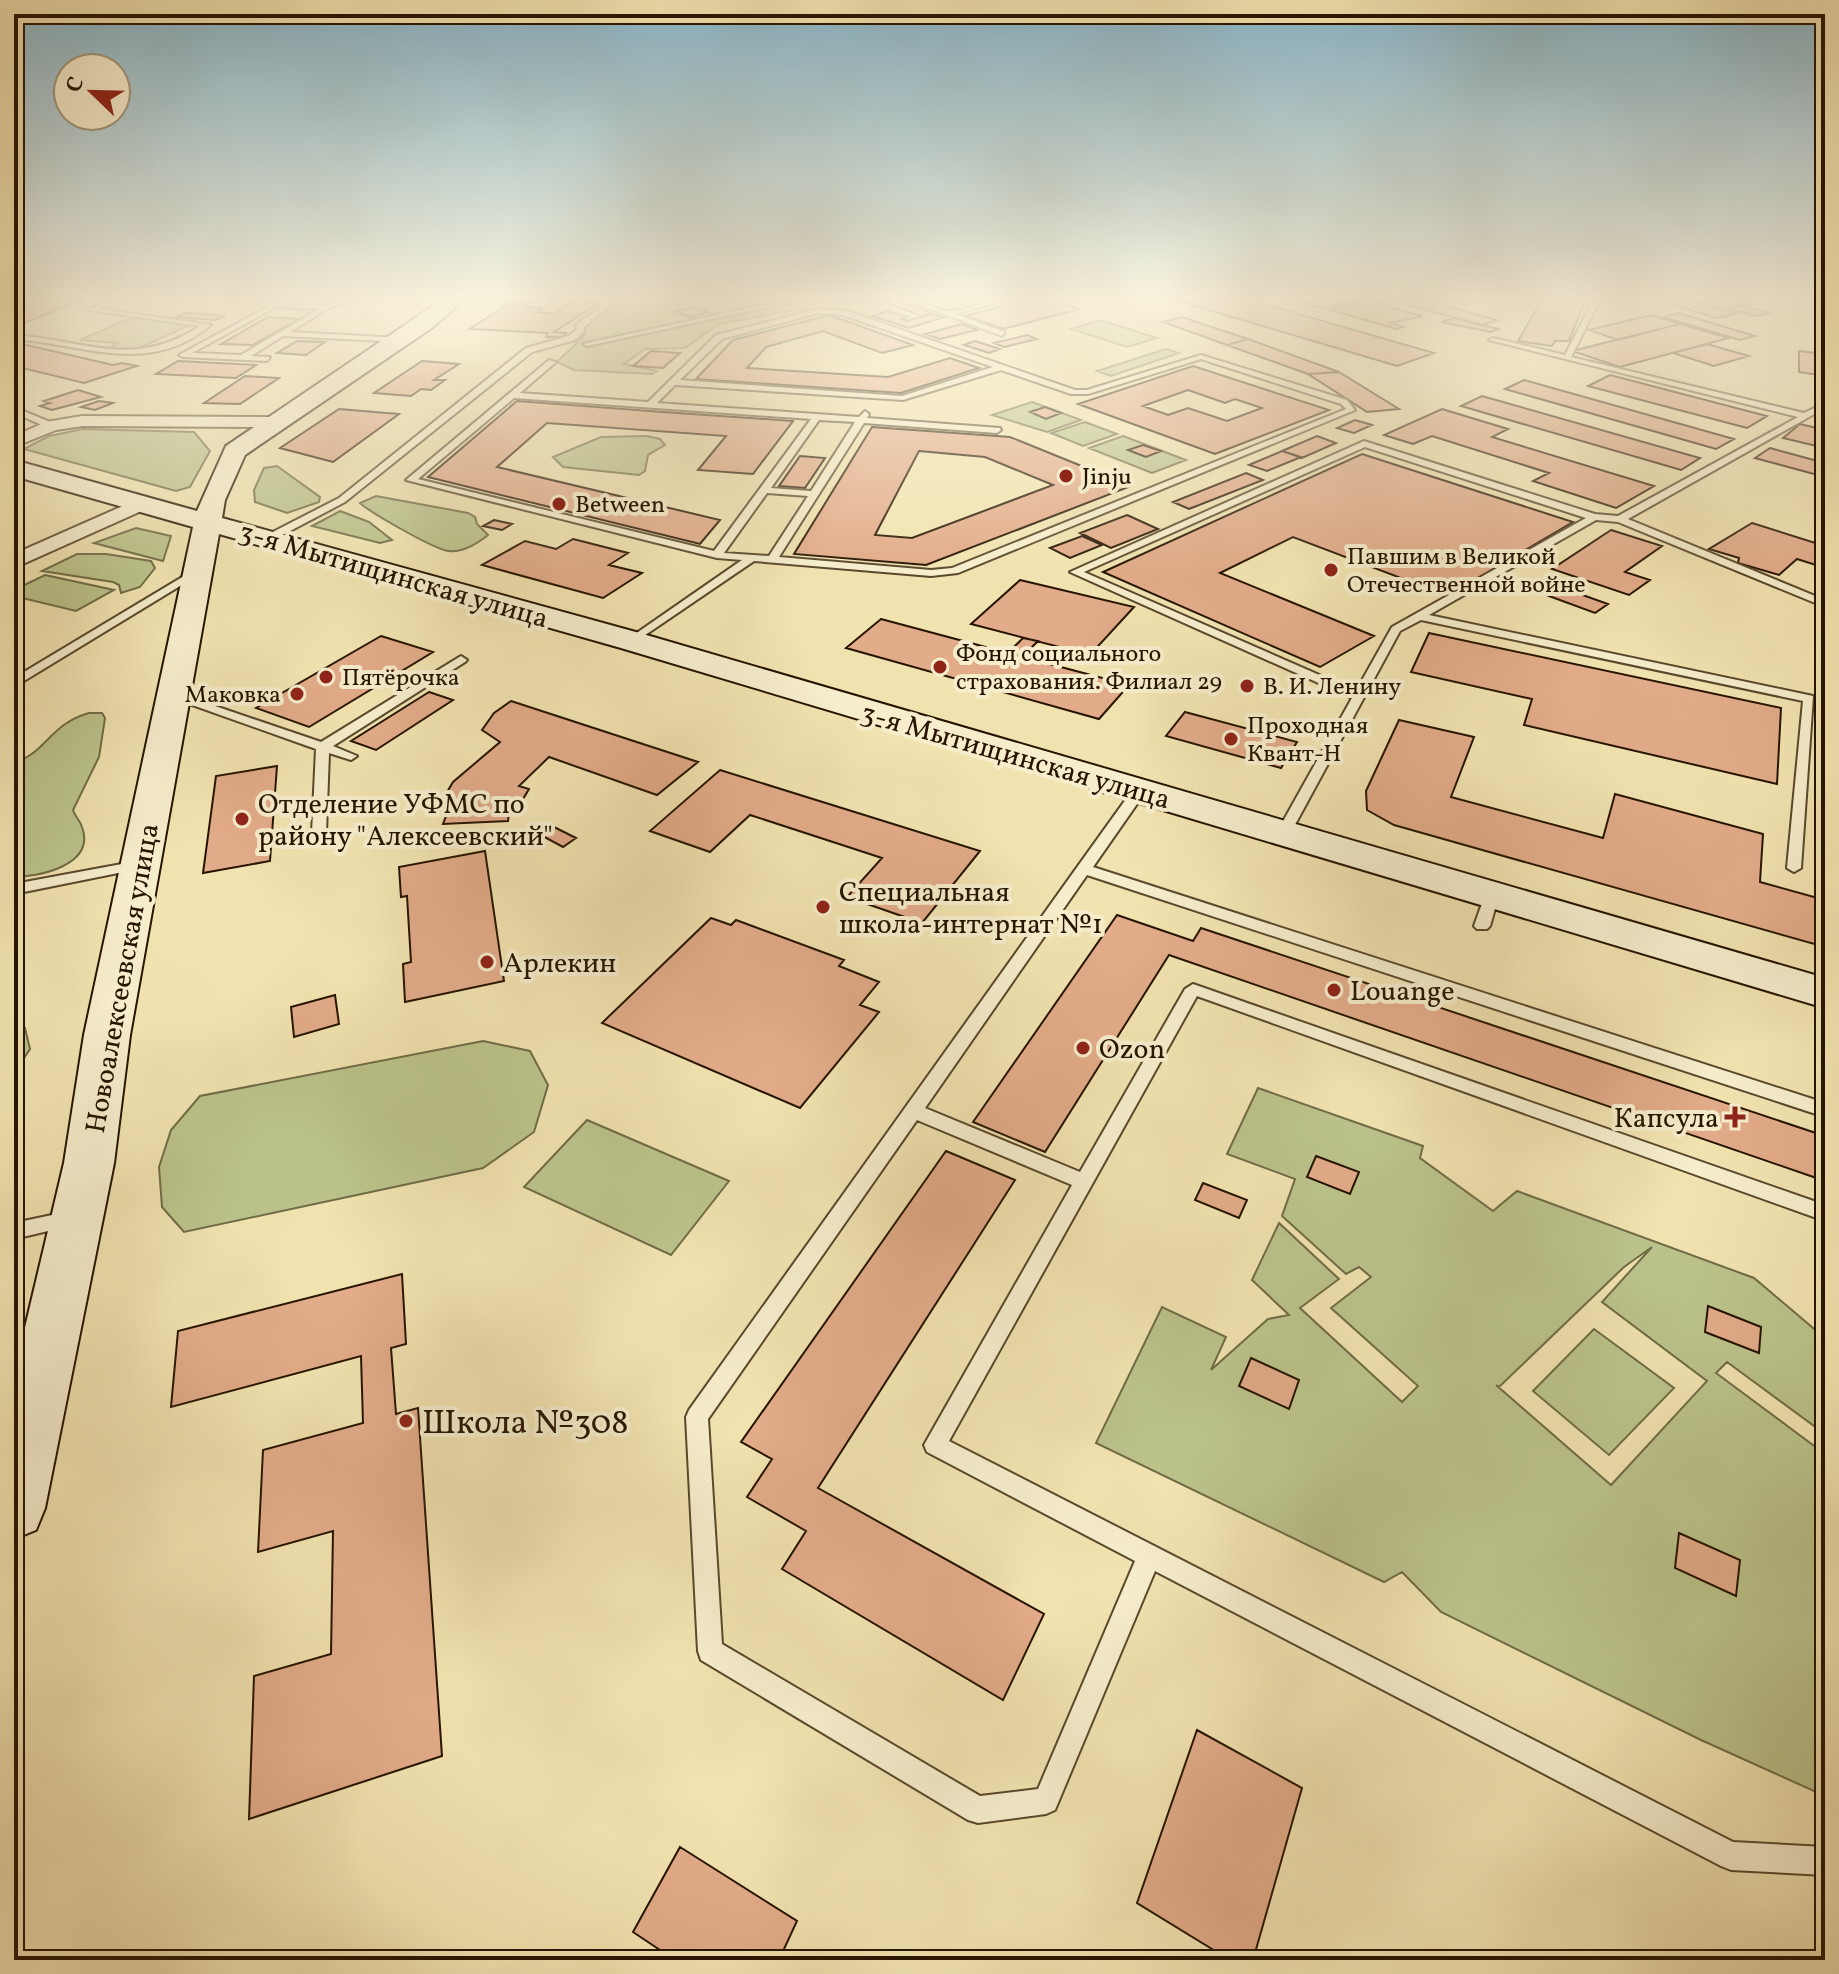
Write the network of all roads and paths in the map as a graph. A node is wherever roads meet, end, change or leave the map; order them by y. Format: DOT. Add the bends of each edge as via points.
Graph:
graph roads {
  1 [pos="324,390"];
  2 [pos="479,390"];
  3 [pos="519,390"];
  4 [pos="665,390"];
  5 [pos="791,390"];
  6 [pos="928,390"];
  7 [pos="1307,390"];
  8 [pos="1699,390"];
  9 [pos="513,395"];
  10 [pos="876,396"];
  11 [pos="650,405"];
  12 [pos="1825,405"];
  13 [pos="14,410"];
  14 [pos="1806,416"];
  15 [pos="817,417"];
  16 [pos="861,420"];
  17 [pos="212,421"];
  18 [pos="276,422"];
  19 [pos="52,426"];
  20 [pos="997,430"];
  21 [pos="14,442"];
  22 [pos="235,451"];
  23 [pos="14,468"];
  24 [pos="764,490"];
  25 [pos="813,494"];
  26 [pos="141,504"];
  27 [pos="1594,517"];
  28 [pos="1620,519"];
  29 [pos="206,522"];
  30 [pos="269,538"];
  31 [pos="717,555"];
  32 [pos="752,558"];
  33 [pos="772,560"];
  34 [pos="14,562"];
  35 [pos="198,572"];
  36 [pos="1825,604"];
  37 [pos="1419,616"];
  38 [pos="632,641"];
  39 [pos="461,660"];
  40 [pos="14,683"];
  41 [pos="173,696"];
  42 [pos="1359,697"];
  43 [pos="323,746"];
  44 [pos="351,756"];
  45 [pos="1139,791"];
  46 [pos="319,833"];
  47 [pos="1283,834"];
  48 [pos="140,865"];
  49 [pos="1794,868"];
  50 [pos="1083,869"];
  51 [pos="14,889"];
  52 [pos="1825,993"];
  53 [pos="1825,1110"];
  54 [pos="913,1111"];
  55 [pos="1084,1182"];
  56 [pos="1825,1213"];
  57 [pos="74,1219"];
  58 [pos="14,1231"];
  59 [pos="14,1508"];
  60 [pos="1148,1558"];
  61 [pos="1825,1861"];
  1 -- 18 [label="street"];
  2 -- 30 [label="lane" via="342,500"];
  3 -- 9 [label="lane"];
  4 -- 11 [label="lane"];
  5 -- 10 [label="lane"];
  6 -- 10 [label="lane" via="906,397"];
  7 -- 33 [label="lane" via="1344,402 1351,410 954,571"];
  8 -- 14 [label="lane"];
  9 -- 11 [label="lane"];
  9 -- 31 [label="lane" via="411,480"];
  10 -- 16 [label="lane"];
  11 -- 15 [label="lane"];
  12 -- 14 [label="lane"];
  13 -- 19 [label="lane"];
  14 -- 28 [label="lane"];
  15 -- 16 [label="lane"];
  15 -- 24 [label="lane"];
  16 -- 20 [label="lane"];
  16 -- 25 [label="lane"];
  17 -- 18 [label="street"];
  17 -- 19 [label="street" via="82,421"];
  17 -- 22 [label="street"];
  18 -- 22 [label="street"];
  19 -- 21 [label="street"];
  22 -- 29 [label="street, Новоалексеевская улица"];
  23 -- 26 [label="street, 3-я Мытищинская улица"];
  24 -- 25 [label="lane"];
  24 -- 31 [label="lane"];
  25 -- 33 [label="lane"];
  26 -- 29 [label="street, 3-я Мытищинская улица"];
  26 -- 34 [label="street"];
  27 -- 28 [label="lane"];
  27 -- 37 [label="lane"];
  27 -- 42 [label="lane" via="1364,444 1075,572"];
  28 -- 36 [label="lane"];
  29 -- 30 [label="street, 3-я Мытищинская улица"];
  29 -- 35 [label="street, Новоалексеевская улица"];
  30 -- 38 [label="street, 3-я Мытищинская улица"];
  31 -- 32 [label="lane"];
  32 -- 33 [label="lane"];
  32 -- 38 [label="lane"];
  35 -- 40 [label="lane"];
  35 -- 41 [label="street, Новоалексеевская улица"];
  37 -- 42 [label="lane" via="1396,629"];
  37 -- 49 [label="lane" via="1809,699"];
  38 -- 45 [label="street, 3-я Мытищинская улица"];
  39 -- 43 [label="lane"];
  41 -- 43 [label="lane"];
  41 -- 48 [label="street, Новоалексеевская улица"];
  42 -- 47 [label="lane"];
  43 -- 44 [label="lane"];
  43 -- 46 [label="lane"];
  45 -- 47 [label="street, 3-я Мытищинская улица"];
  45 -- 50 [label="lane"];
  47 -- 52 [label="street, 3-я Мытищинская улица" via="1487,911"];
  48 -- 51 [label="lane"];
  48 -- 57 [label="street, Новоалексеевская улица" via="89,1163"];
  50 -- 53 [label="lane"];
  50 -- 54 [label="lane"];
  54 -- 55 [label="lane"];
  54 -- 60 [label="lane" via="697,1417 710,1651 978,1810 1046,1801"];
  55 -- 56 [label="lane" via="1193,989"];
  55 -- 60 [label="lane" via="935,1445"];
  57 -- 58 [label="lane"];
  57 -- 59 [label="street, Новоалексеевская улица"];
  60 -- 61 [label="lane" via="1731,1856"];
}
